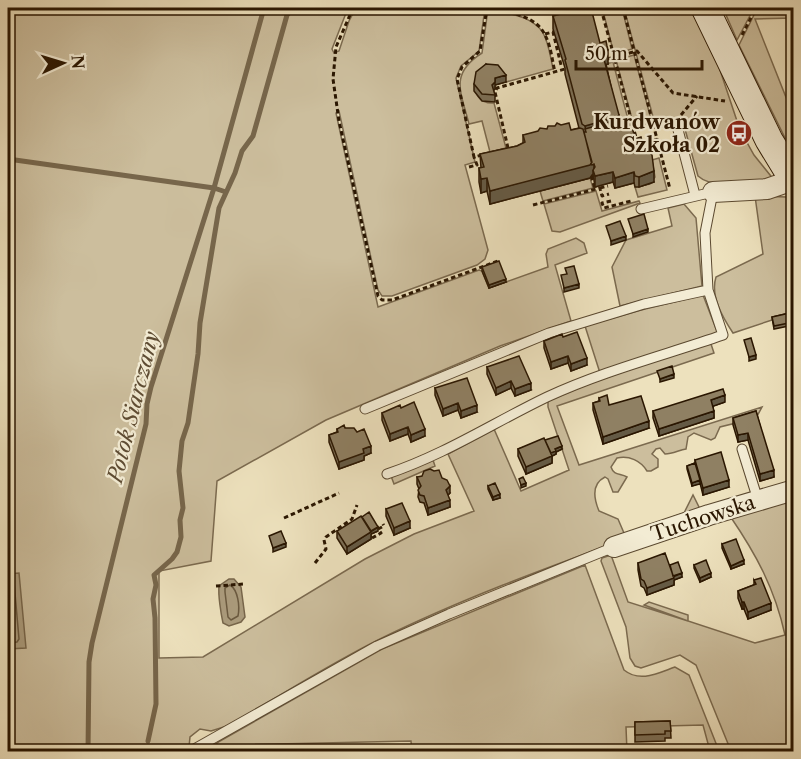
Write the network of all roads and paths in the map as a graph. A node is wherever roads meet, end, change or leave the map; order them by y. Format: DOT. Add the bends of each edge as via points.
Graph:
graph roads {
  1 [pos="353,8"];
  2 [pos="487,8"];
  3 [pos="623,8"];
  4 [pos="705,8"];
  5 [pos="756,8"];
  6 [pos="603,16"];
  7 [pos="545,34"];
  8 [pos="741,35"];
  9 [pos="634,51"];
  10 [pos="613,57"];
  11 [pos="607,59"];
  12 [pos="561,65"];
  13 [pos="565,69"];
  14 [pos="557,73"];
  15 [pos="729,101"];
  16 [pos="649,123"];
  17 [pos="677,126"];
  18 [pos="633,127"];
  19 [pos="658,139"];
  20 [pos="500,150"];
  21 [pos="490,153"];
  22 [pos="474,157"];
  23 [pos="486,163"];
  24 [pos="477,165"];
  25 [pos="469,167"];
  26 [pos="594,176"];
  27 [pos="793,181"];
  28 [pos="608,186"];
  29 [pos="600,188"];
  30 [pos="595,189"];
  31 [pos="609,194"];
  32 [pos="704,194"];
  33 [pos="611,201"];
  34 [pos="673,201"];
  35 [pos="640,204"];
  36 [pos="533,205"];
  37 [pos="498,261"];
  38 [pos="708,290"];
  39 [pos="365,409"];
  40 [pos="742,449"];
  41 [pos="387,474"];
  42 [pos="794,490"];
  43 [pos="339,493"];
  44 [pos="758,500"];
  45 [pos="357,505"];
  46 [pos="284,518"];
  47 [pos="374,522"];
  48 [pos="383,524"];
  49 [pos="378,529"];
  50 [pos="372,538"];
  51 [pos="614,547"];
  52 [pos="315,563"];
  53 [pos="244,584"];
  54 [pos="216,586"];
  55 [pos="189,752"];
  56 [pos="273,752"];
  57 [pos="397,752"];
  1 -- 37 [label="path" via="336,47 333,79 378,296 392,300"];
  2 -- 7 [label="path" via="522,16"];
  2 -- 22 [label="path" via="480,51 462,67 457,79"];
  3 -- 9 [label="path"];
  4 -- 27 [label="street"];
  5 -- 8 [label="path"];
  6 -- 10 [label="path"];
  7 -- 12 [label="path" via="553,32"];
  7 -- 14 [label="path"];
  9 -- 10 [label="path"];
  9 -- 15 [label="path" via="673,93"];
  9 -- 19 [label="path"];
  10 -- 11 [label="path"];
  10 -- 18 [label="path"];
  13 -- 14 [label="path"];
  14 -- 20 [label="path" via="494,89 511,148"];
  16 -- 18 [label="path"];
  17 -- 32 [label="lane"];
  18 -- 19 [label="path" via="636,147"];
  19 -- 34 [label="path"];
  21 -- 22 [label="path"];
  22 -- 24 [label="path"];
  23 -- 24 [label="path"];
  24 -- 25 [label="path"];
  26 -- 30 [label="path"];
  27 -- 32 [label="street" via="767,189"];
  28 -- 29 [label="path"];
  29 -- 30 [label="path"];
  29 -- 31 [label="path" via="602,196"];
  30 -- 36 [label="path"];
  32 -- 34 [label="lane"];
  32 -- 38 [label="lane"];
  33 -- 35 [label="path" via="602,203 604,208"];
  34 -- 35 [label="lane"];
  38 -- 39 [label="lane" via="580,323"];
  38 -- 41 [label="lane" via="723,335 549,396 438,454"];
  40 -- 44 [label="lane"];
  42 -- 44 [label="street, Tuchowska"];
  43 -- 46 [label="path"];
  44 -- 51 [label="street, Tuchowska"];
  45 -- 52 [label="path" via="352,519 326,537 326,549"];
  47 -- 49 [label="path"];
  48 -- 49 [label="path"];
  49 -- 50 [label="path" via="381,533"];
  51 -- 55 [label="lane" via="377,646"];
  53 -- 54 [label="path"];
  56 -- 57 [label="path" via="397,746"];
}
